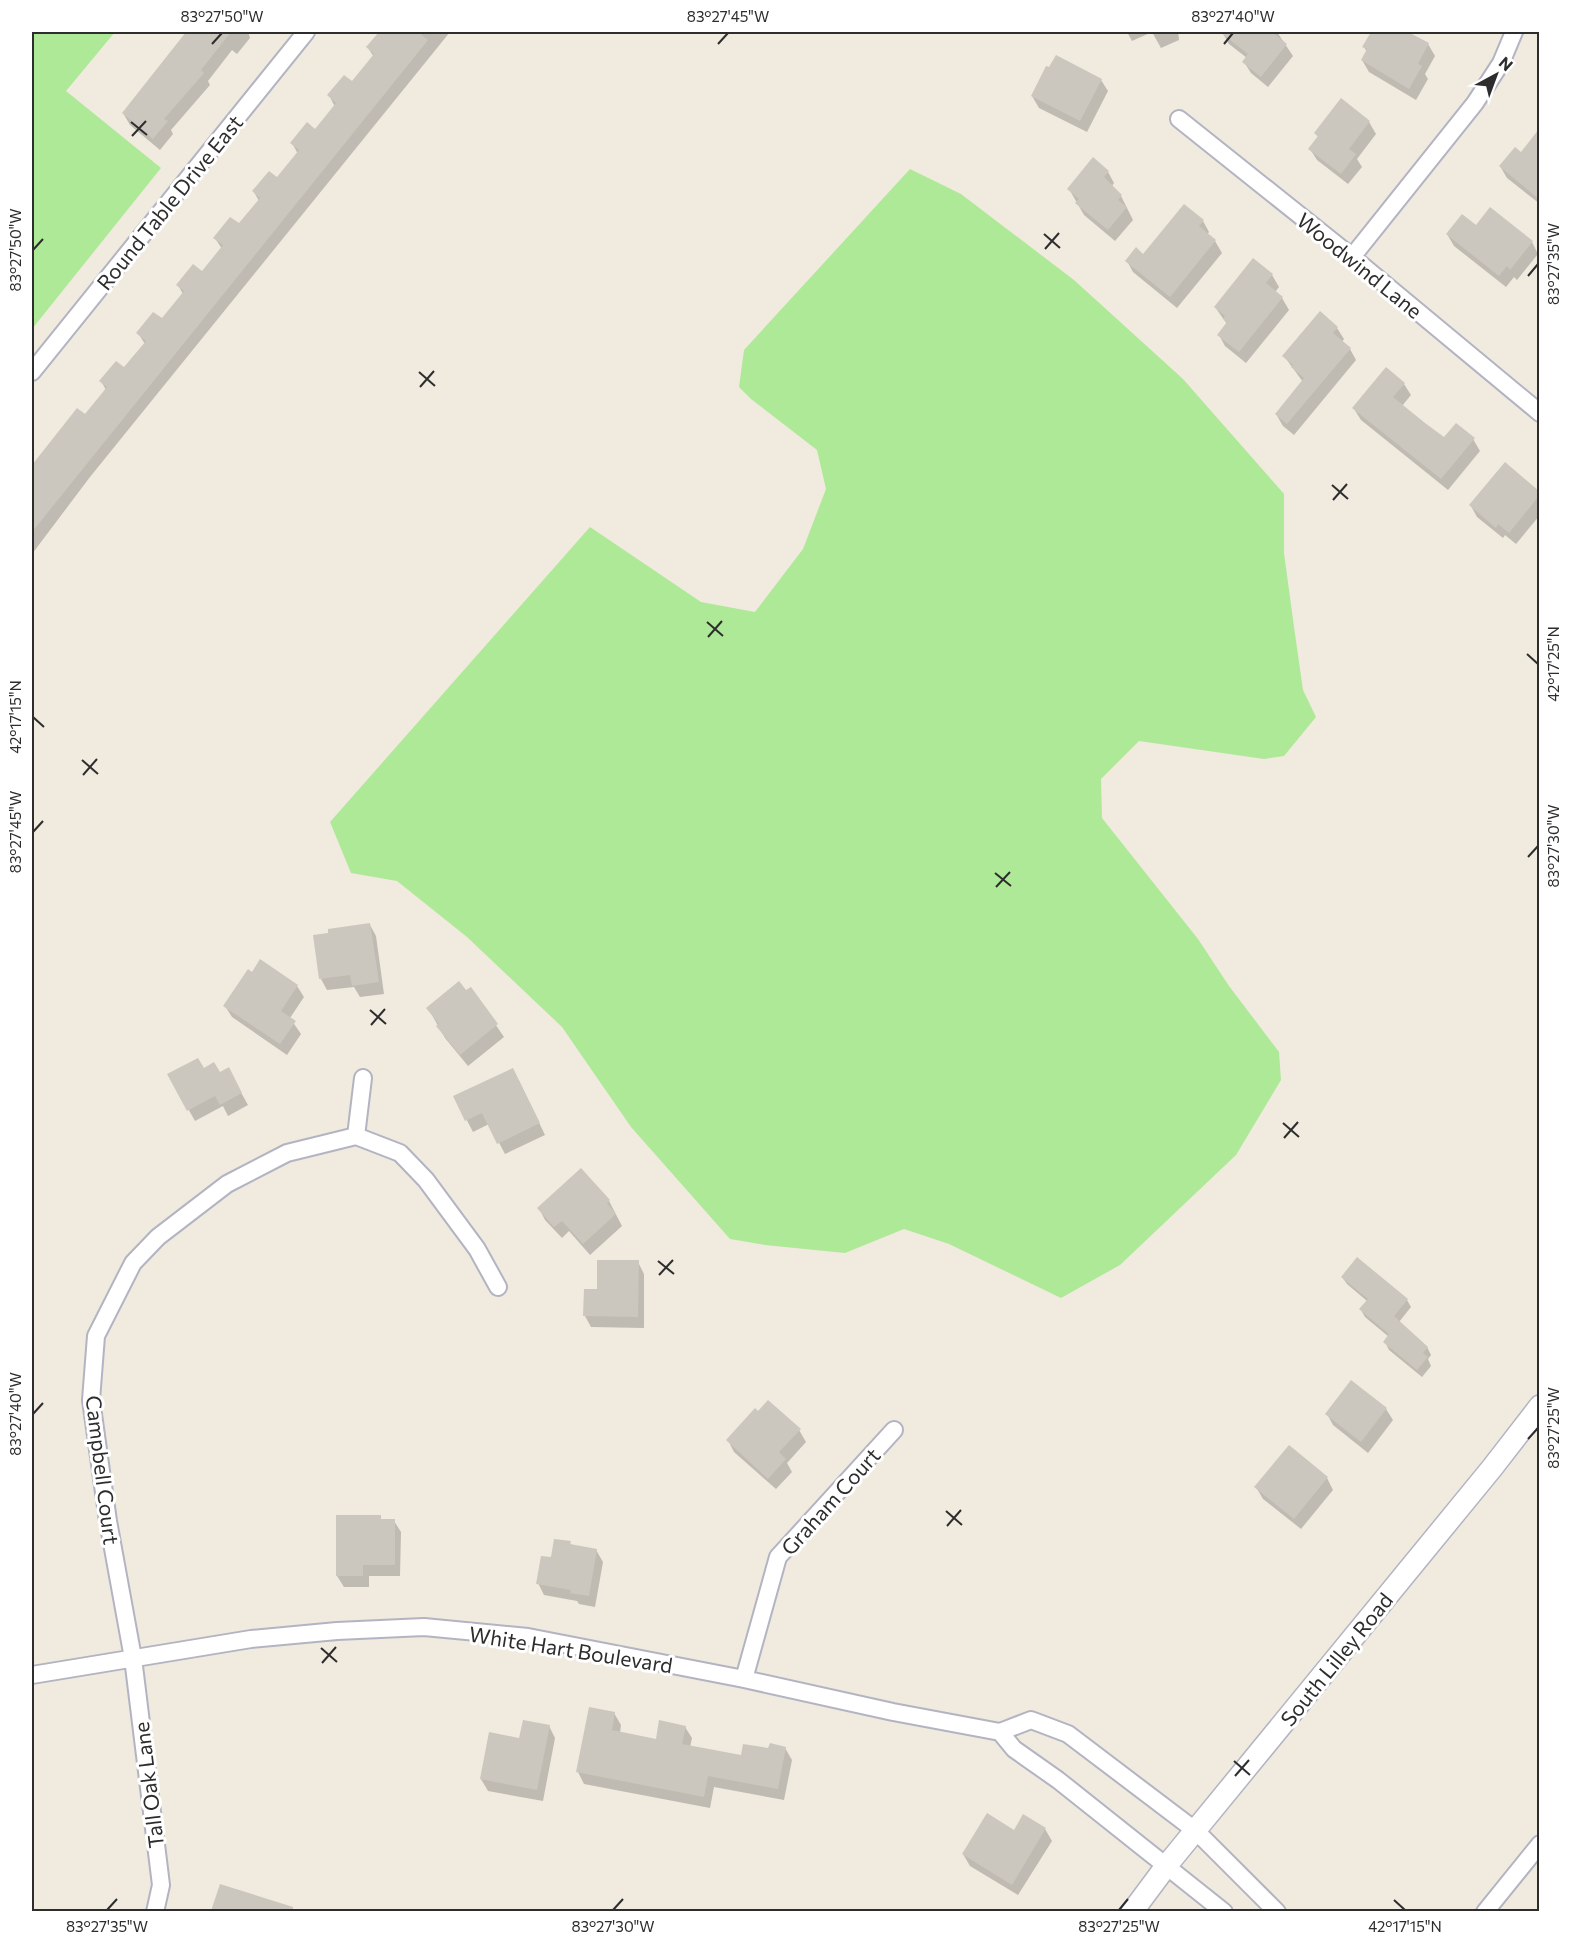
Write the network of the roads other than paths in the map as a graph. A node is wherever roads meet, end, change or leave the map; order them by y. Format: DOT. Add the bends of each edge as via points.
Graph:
graph roads {
  1 [pos="306,32"];
  2 [pos="1514,32"];
  3 [pos="1179,119"];
  4 [pos="1352,257"];
  5 [pos="32,372"];
  6 [pos="1539,413"];
  7 [pos="363,1078"];
  8 [pos="356,1136"];
  9 [pos="498,1287"];
  10 [pos="1539,1406"];
  11 [pos="894,1430"];
  12 [pos="133,1658"];
  13 [pos="32,1675"];
  14 [pos="744,1679"];
  15 [pos="1000,1732"];
  16 [pos="1196,1831"];
  17 [pos="1539,1844"];
  18 [pos="1167,1865"];
  19 [pos="155,1911"];
  20 [pos="1132,1911"];
  21 [pos="1224,1911"];
  22 [pos="1277,1911"];
  23 [pos="1485,1911"];
  1 -- 5 [label="street, Round Table Drive East"];
  2 -- 4 [label="street" via="1501,63 1475,104"];
  3 -- 4 [label="street, Woodwind Lane"];
  4 -- 6 [label="street, Woodwind Lane"];
  7 -- 8 [label="street"];
  8 -- 9 [label="street" via="400,1153 426,1180 477,1249"];
  8 -- 12 [label="street, Campbell Court" via="287,1153 227,1184 158,1237 133,1263 96,1336 91,1400"];
  10 -- 16 [label="street, South Lilley Road"];
  11 -- 14 [label="street, Graham Court" via="778,1557"];
  12 -- 13 [label="street, White Hart Boulevard"];
  12 -- 14 [label="street, White Hart Boulevard" via="251,1639 424,1627 528,1637"];
  12 -- 19 [label="street, Tall Oak Lane" via="161,1885"];
  14 -- 15 [label="street, White Hart Boulevard"];
  15 -- 16 [label="street" via="1031,1720 1068,1734"];
  15 -- 18 [label="street" via="1014,1749"];
  16 -- 18 [label="street, South Lilley Road"];
  16 -- 22 [label="street"];
  17 -- 23 [label="street"];
  18 -- 20 [label="street, South Lilley Road"];
  18 -- 21 [label="street"];
}
